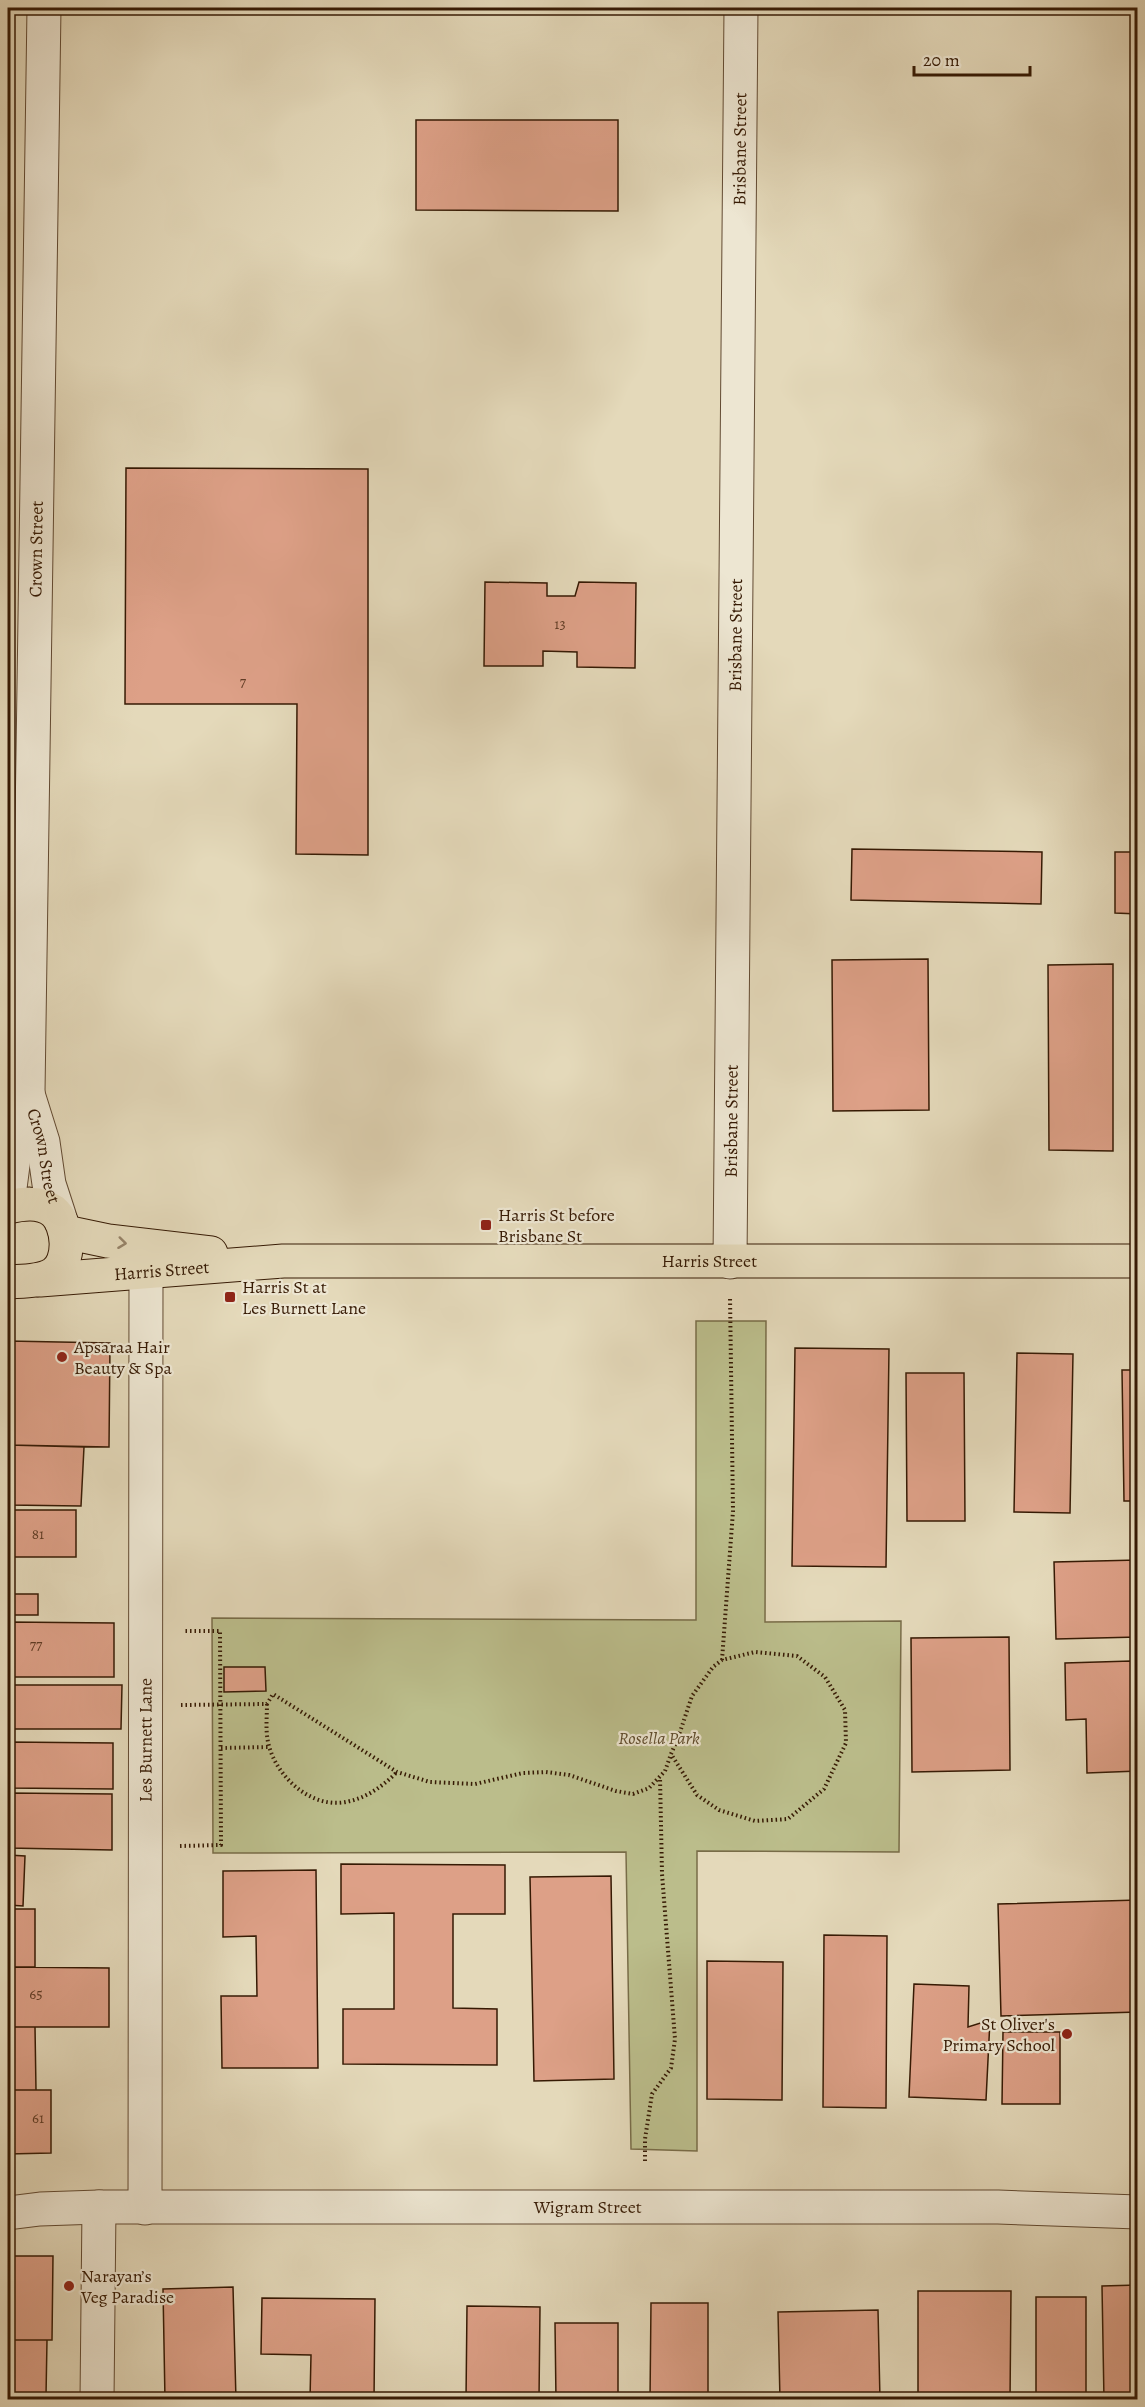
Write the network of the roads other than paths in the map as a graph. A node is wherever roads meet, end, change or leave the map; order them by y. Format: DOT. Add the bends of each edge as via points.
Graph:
graph roads {
  1 [pos="44,8"];
  2 [pos="741,8"];
  3 [pos="28,1092"];
  4 [pos="8,1205"];
  5 [pos="63,1226"];
  6 [pos="283,1261"];
  7 [pos="1137,1261"];
  8 [pos="730,1262"];
  9 [pos="146,1273"];
  10 [pos="40,1280"];
  11 [pos="8,1282"];
  12 [pos="8,2204"];
  13 [pos="99,2208"];
  14 [pos="145,2208"];
  15 [pos="40,2209"];
  16 [pos="1137,2212"];
  17 [pos="8,2213"];
  18 [pos="97,2400"];
  1 -- 3 [label="street, Crown Street"];
  2 -- 8 [label="street, Brisbane Street"];
  3 -- 4 [label="street, Crown Street" via="16,1142"];
  3 -- 5 [label="street, Crown Street"];
  4 -- 5 [label="main road" via="43,1206"];
  5 -- 6 [label="main road, Harris Street, one-way" via="108,1241"];
  5 -- 10 [label="main road" via="61,1267"];
  6 -- 8 [label="main road, Harris Street"];
  6 -- 9 [label="main road, Harris Street"];
  7 -- 8 [label="main road, Harris Street"];
  9 -- 10 [label="main road, Harris Street"];
  9 -- 14 [label="street, Les Burnett Lane"];
  10 -- 11 [label="main road, Harris Street"];
  12 -- 15 [label="street, Wigram Street"];
  13 -- 14 [label="street, Wigram Street"];
  13 -- 15 [label="street, Wigram Street"];
  13 -- 18 [label="street"];
  14 -- 16 [label="street, Wigram Street" via="998,2207"];
  15 -- 17 [label="street, Wigram Street"];
}
